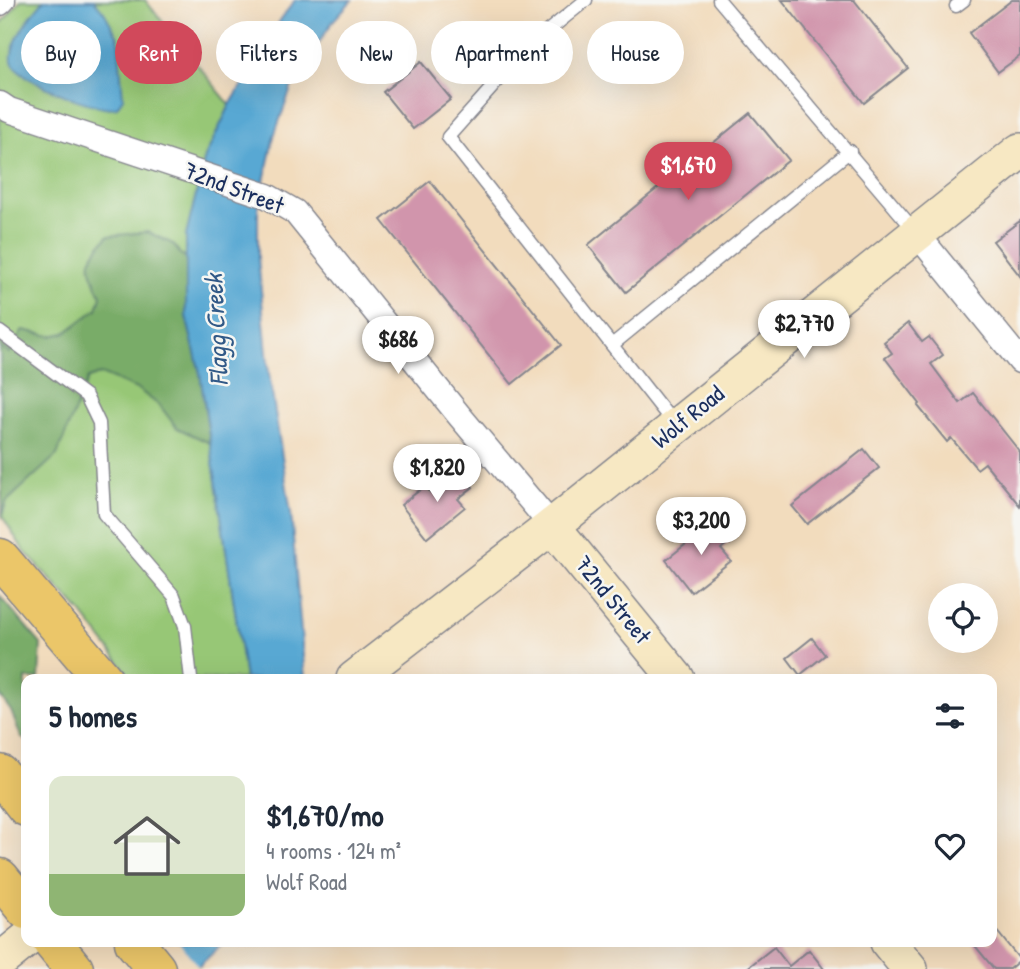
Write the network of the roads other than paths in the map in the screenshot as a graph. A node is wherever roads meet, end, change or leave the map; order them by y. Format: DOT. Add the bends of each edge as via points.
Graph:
graph roads {
  1 [pos="586,0"];
  2 [pos="719,0"];
  3 [pos="0,104"];
  4 [pos="850,151"];
  5 [pos="1020,151"];
  6 [pos="917,234"];
  7 [pos="0,332"];
  8 [pos="612,345"];
  9 [pos="1020,361"];
  10 [pos="676,427"];
  11 [pos="552,526"];
  12 [pos="0,558"];
  13 [pos="99,674"];
  14 [pos="190,674"];
  15 [pos="360,674"];
  16 [pos="673,674"];
  17 [pos="0,878"];
  18 [pos="21,904"];
  19 [pos="21,944"];
  20 [pos="56,947"];
  21 [pos="138,947"];
  22 [pos="892,947"];
  23 [pos="0,961"];
  24 [pos="74,969"];
  25 [pos="156,969"];
  26 [pos="910,969"];
  1 -- 8 [label="lane" via="528,47 448,137"];
  2 -- 4 [label="lane"];
  3 -- 11 [label="street, 72nd Street" via="267,196 295,212"];
  4 -- 6 [label="lane"];
  4 -- 8 [label="lane"];
  5 -- 6 [label="street, Wolf Road"];
  6 -- 9 [label="street"];
  6 -- 10 [label="street, Wolf Road"];
  7 -- 14 [label="lane" via="86,396 99,423 104,514 174,596 185,626"];
  8 -- 10 [label="lane"];
  10 -- 11 [label="street, Wolf Road"];
  11 -- 15 [label="street, Wolf Road"];
  11 -- 16 [label="street, 72nd Street"];
  12 -- 13 [label="highway"];
  17 -- 18 [label="highway"];
  19 -- 23 [label="street"];
  20 -- 24 [label="highway"];
  21 -- 25 [label="highway"];
  22 -- 26 [label="street"];
}
